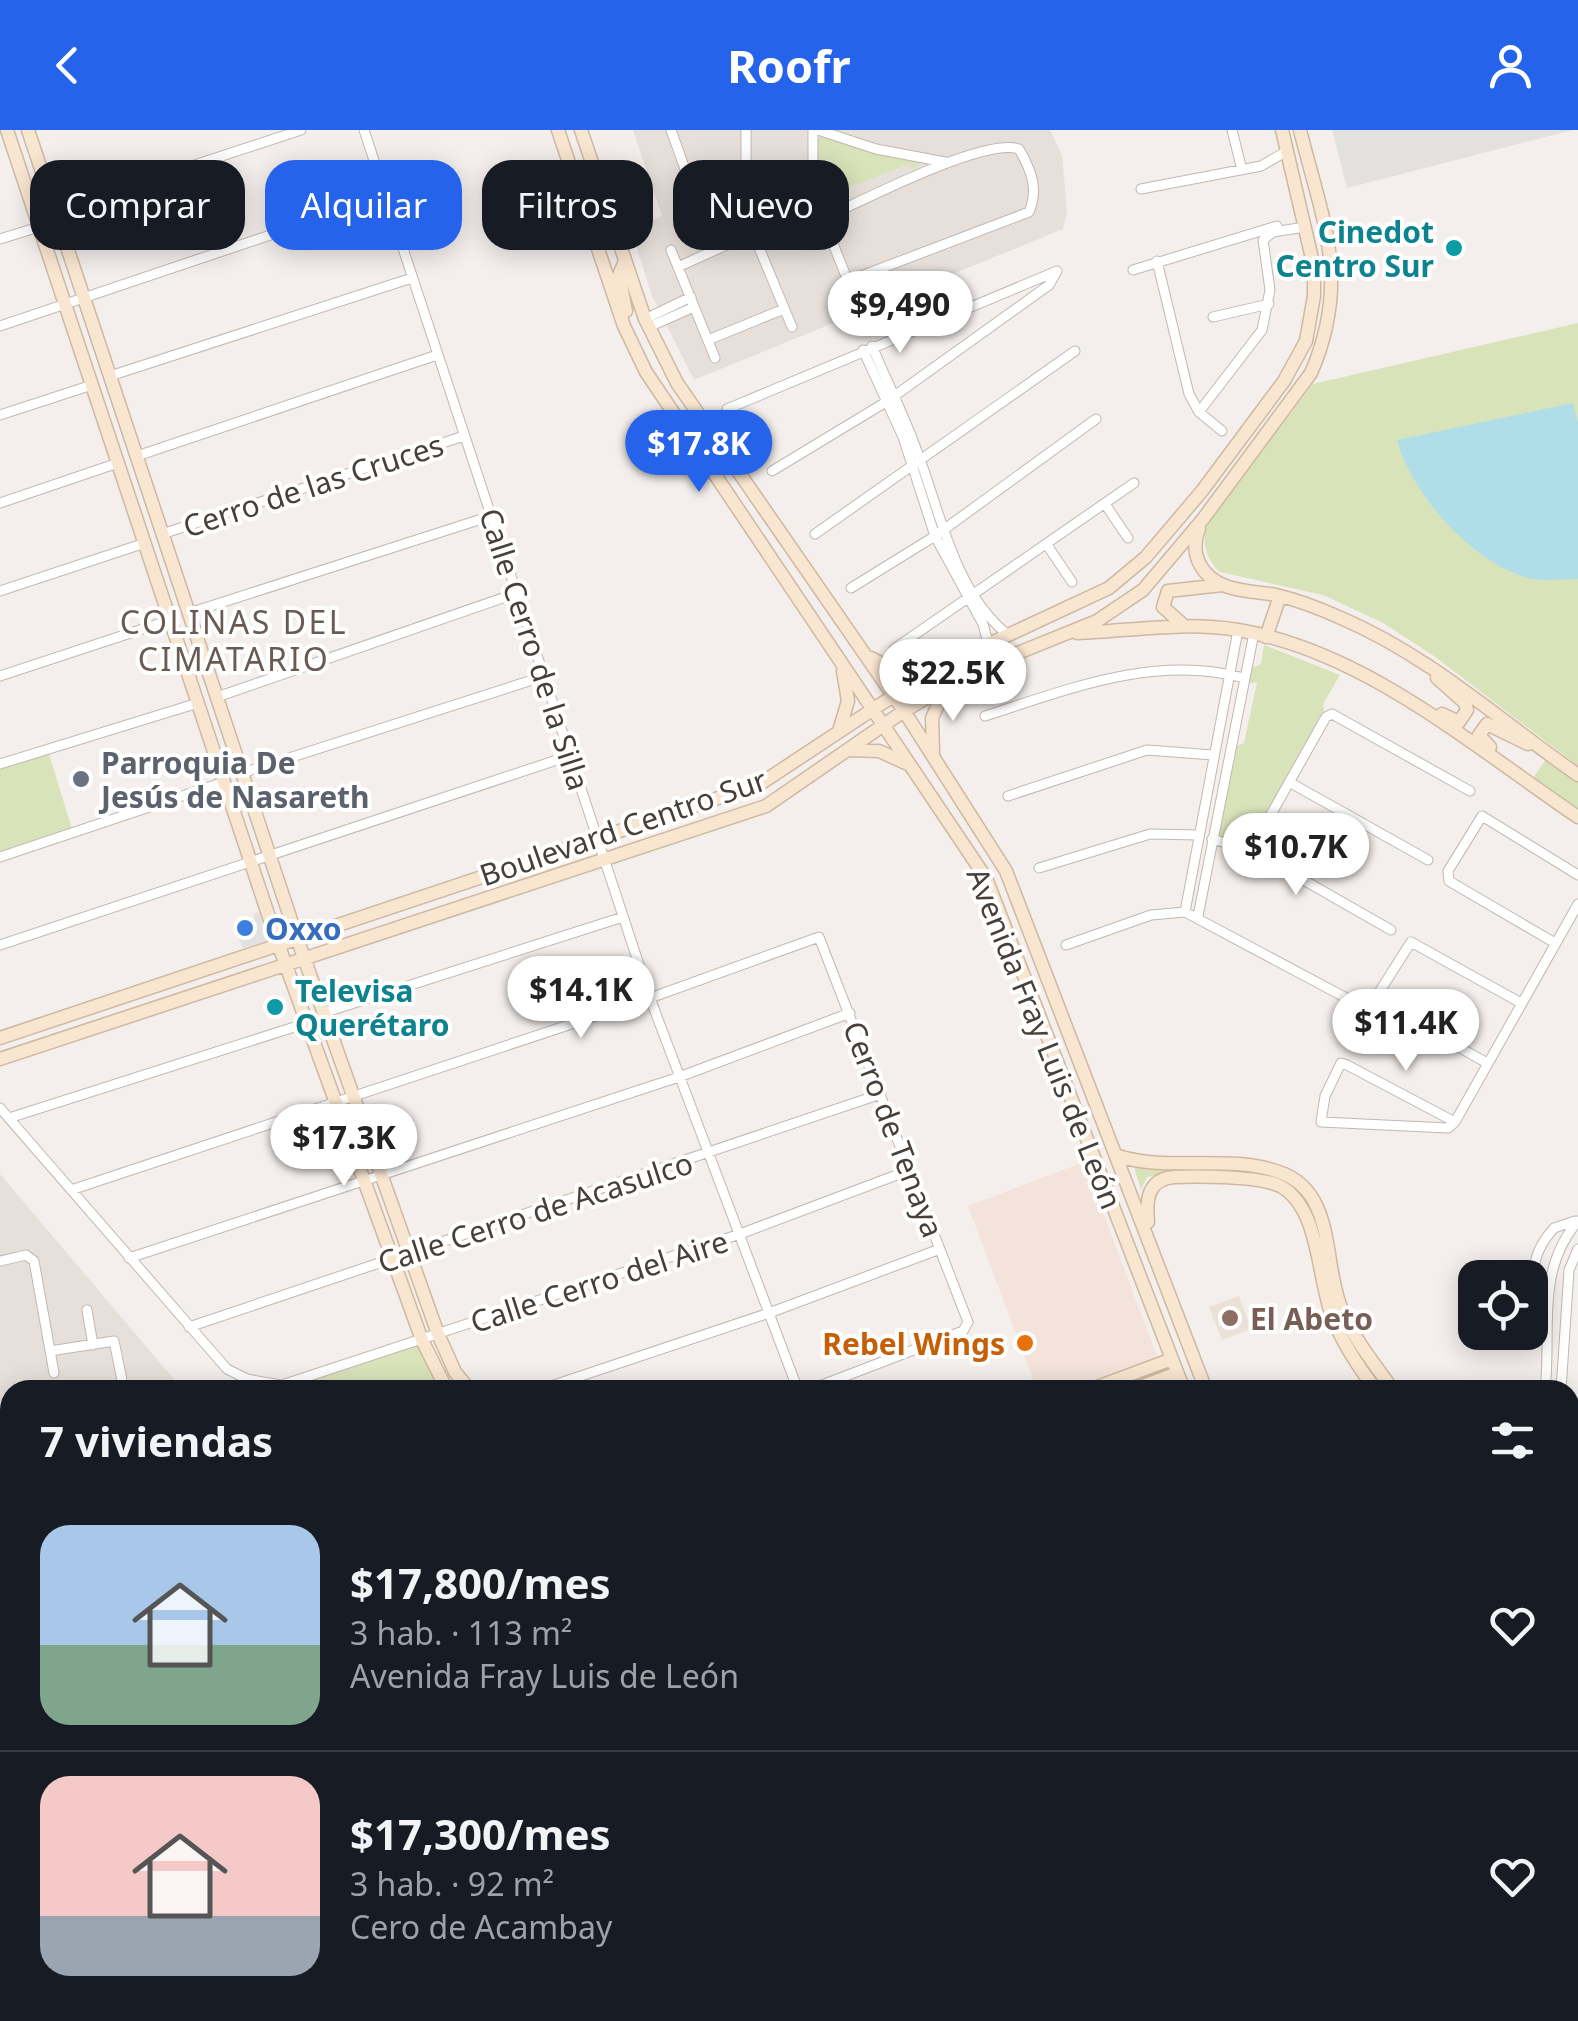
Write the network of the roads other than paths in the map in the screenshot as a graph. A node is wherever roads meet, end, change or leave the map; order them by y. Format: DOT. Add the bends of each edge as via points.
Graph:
graph roads {
  1 [pos="7,130"];
  2 [pos="45,130"];
  3 [pos="301,130"];
  4 [pos="364,130"];
  5 [pos="558,130"];
  6 [pos="581,130"];
  7 [pos="671,130"];
  8 [pos="746,130"];
  9 [pos="816,130"];
  10 [pos="1232,130"];
  11 [pos="1282,130"];
  12 [pos="1300,130"];
  13 [pos="29,133"];
  14 [pos="6,150"];
  15 [pos="1287,151"];
  16 [pos="567,158"];
  17 [pos="38,160"];
  18 [pos="210,160"];
  19 [pos="374,160"];
  20 [pos="591,160"];
  21 [pos="681,160"];
  22 [pos="744,160"];
  23 [pos="815,160"];
  24 [pos="948,163"];
  25 [pos="1271,163"];
  26 [pos="1291,166"];
  27 [pos="1242,170"];
  28 [pos="30,182"];
  29 [pos="24,184"];
  30 [pos="1141,189"];
  31 [pos="30,201"];
  32 [pos="849,207"];
  33 [pos="1305,224"];
  34 [pos="30,230"];
  35 [pos="265,237"];
  36 [pos="0,240"];
  37 [pos="47,250"];
  38 [pos="68,250"];
  39 [pos="403,250"];
  40 [pos="621,250"];
  41 [pos="671,250"];
  42 [pos="713,250"];
  43 [pos="760,250"];
  44 [pos="835,250"];
  45 [pos="625,261"];
  46 [pos="1157,261"];
  47 [pos="678,266"];
  48 [pos="1134,270"];
  49 [pos="412,278"];
  50 [pos="848,281"];
  51 [pos="84,298"];
  52 [pos="991,298"];
  53 [pos="856,300"];
  54 [pos="692,302"];
  55 [pos="65,304"];
  56 [pos="1269,304"];
  57 [pos="784,309"];
  58 [pos="1213,318"];
  59 [pos="1002,319"];
  60 [pos="647,323"];
  61 [pos="0,326"];
  62 [pos="792,328"];
  63 [pos="708,340"];
  64 [pos="631,343"];
  65 [pos="867,348"];
  66 [pos="1074,352"];
  67 [pos="437,355"];
  68 [pos="715,358"];
  69 [pos="110,376"];
  70 [pos="92,385"];
  71 [pos="890,399"];
  72 [pos="726,409"];
  73 [pos="1199,412"];
  74 [pos="0,415"];
  75 [pos="123,416"];
  76 [pos="1096,419"];
  77 [pos="104,422"];
  78 [pos="1222,431"];
  79 [pos="464,436"];
  80 [pos="136,456"];
  81 [pos="915,461"];
  82 [pos="118,463"];
  83 [pos="772,471"];
  84 [pos="1134,483"];
  85 [pos="148,492"];
  86 [pos="130,498"];
  87 [pos="0,503"];
  88 [pos="1105,504"];
  89 [pos="491,516"];
  90 [pos="1203,519"];
  91 [pos="938,533"];
  92 [pos="162,534"];
  93 [pos="815,534"];
  94 [pos="1128,538"];
  95 [pos="145,543"];
  96 [pos="1046,544"];
  97 [pos="176,575"];
  98 [pos="158,582"];
  99 [pos="1072,582"];
  100 [pos="1222,585"];
  101 [pos="851,588"];
  102 [pos="0,591"];
  103 [pos="517,593"];
  104 [pos="969,594"];
  105 [pos="1280,596"];
  106 [pos="1133,598"];
  107 [pos="189,614"];
  108 [pos="170,620"];
  109 [pos="1186,626"];
  110 [pos="1148,627"];
  111 [pos="1238,630"];
  112 [pos="1007,634"];
  113 [pos="1067,634"];
  114 [pos="1260,635"];
  115 [pos="988,643"];
  116 [pos="859,645"];
  117 [pos="894,648"];
  118 [pos="202,658"];
  119 [pos="838,658"];
  120 [pos="185,663"];
  121 [pos="1428,664"];
  122 [pos="931,671"];
  123 [pos="1230,674"];
  124 [pos="0,676"];
  125 [pos="546,676"];
  126 [pos="1244,678"];
  127 [pos="948,685"];
  128 [pos="893,694"];
  129 [pos="216,697"];
  130 [pos="1408,701"];
  131 [pos="198,702"];
  132 [pos="873,708"];
  133 [pos="904,711"];
  134 [pos="985,716"];
  135 [pos="884,724"];
  136 [pos="839,731"];
  137 [pos="229,735"];
  138 [pos="211,742"];
  139 [pos="1536,745"];
  140 [pos="849,750"];
  141 [pos="1213,754"];
  142 [pos="572,755"];
  143 [pos="934,756"];
  144 [pos="0,764"];
  145 [pos="912,766"];
  146 [pos="242,773"];
  147 [pos="1517,776"];
  148 [pos="1578,776"];
  149 [pos="224,782"];
  150 [pos="1289,782"];
  151 [pos="1470,791"];
  152 [pos="1008,796"];
  153 [pos="1205,798"];
  154 [pos="1219,800"];
  155 [pos="1578,817"];
  156 [pos="1198,835"];
  157 [pos="1212,838"];
  158 [pos="598,839"];
  159 [pos="1251,850"];
  160 [pos="269,854"];
  161 [pos="0,856"];
  162 [pos="250,860"];
  163 [pos="1428,860"];
  164 [pos="605,862"];
  165 [pos="1038,868"];
  166 [pos="1578,874"];
  167 [pos="1578,904"];
  168 [pos="1185,912"];
  169 [pos="1198,916"];
  170 [pos="623,917"];
  171 [pos="1391,930"];
  172 [pos="297,938"];
  173 [pos="1556,943"];
  174 [pos="278,944"];
  175 [pos="0,945"];
  176 [pos="1066,945"];
  177 [pos="304,959"];
  178 [pos="286,966"];
  179 [pos="650,998"];
  180 [pos="1350,1000"];
  181 [pos="1521,1003"];
  182 [pos="324,1012"];
  183 [pos="850,1013"];
  184 [pos="307,1023"];
  185 [pos="0,1038"];
  186 [pos="333,1040"];
  187 [pos="315,1046"];
  188 [pos="0,1060"];
  189 [pos="1487,1062"];
  190 [pos="679,1077"];
  191 [pos="881,1094"];
  192 [pos="353,1095"];
  193 [pos="335,1101"];
  194 [pos="0,1108"];
  195 [pos="9,1118"];
  196 [pos="1455,1122"];
  197 [pos="709,1154"];
  198 [pos="1118,1156"];
  199 [pos="910,1170"];
  200 [pos="381,1174"];
  201 [pos="364,1180"];
  202 [pos="71,1190"];
  203 [pos="1578,1221"];
  204 [pos="740,1234"];
  205 [pos="1150,1240"];
  206 [pos="1578,1249"];
  207 [pos="940,1250"];
  208 [pos="410,1255"];
  209 [pos="129,1258"];
  210 [pos="392,1260"];
  211 [pos="1535,1260"];
  212 [pos="0,1261"];
  213 [pos="1548,1289"];
  214 [pos="86,1310"];
  215 [pos="769,1313"];
  216 [pos="189,1327"];
  217 [pos="438,1334"];
  218 [pos="422,1340"];
  219 [pos="94,1345"];
  220 [pos="1545,1350"];
  221 [pos="50,1352"];
  222 [pos="1172,1359"];
  223 [pos="54,1373"];
  224 [pos="1177,1373"];
  225 [pos="122,1380"];
  226 [pos="260,1380"];
  227 [pos="297,1380"];
  228 [pos="441,1380"];
  229 [pos="462,1380"];
  230 [pos="569,1380"];
  231 [pos="794,1380"];
  232 [pos="835,1380"];
  233 [pos="1116,1380"];
  234 [pos="1158,1380"];
  235 [pos="1180,1380"];
  236 [pos="1202,1380"];
  237 [pos="1369,1380"];
  238 [pos="1387,1380"];
  239 [pos="1545,1380"];
  240 [pos="1561,1380"];
  1 -- 14 [label="street"];
  2 -- 13 [label="street"];
  3 -- 18 [label="street"];
  4 -- 19 [label="street, Calle Cerro de la Silla"];
  5 -- 16 [label="street, Avenida Fray Luis de León"];
  6 -- 20 [label="street, Avenida Fray Luis de León"];
  7 -- 21 [label="street"];
  8 -- 22 [label="street"];
  9 -- 23 [label="street"];
  9 -- 24 [label="street"];
  10 -- 27 [label="street"];
  11 -- 15 [label="street, Boulevard Centro Sur"];
  12 -- 90 [label="street, Boulevard Centro Sur" via="1333,268 1328,326 1311,373"];
  13 -- 17 [label="street"];
  14 -- 29 [label="street"];
  15 -- 25 [label="street"];
  15 -- 26 [label="street, Boulevard Centro Sur"];
  16 -- 64 [label="street, Avenida Fray Luis de León"];
  24 -- 32 [label="street"];
  24 -- 50 [label="street" via="1019,149 1035,188 1029,212"];
  25 -- 26 [label="street"];
  25 -- 27 [label="street"];
  26 -- 33 [label="street, Boulevard Centro Sur"];
  27 -- 30 [label="street"];
  28 -- 29 [label="street"];
  29 -- 31 [label="street"];
  33 -- 46 [label="street"];
  33 -- 56 [label="street" via="1263,240"];
  33 -- 112 [label="street, Boulevard Centro Sur" via="1315,281 1310,324 1284,381 1146,557 1089,599"];
  34 -- 36 [label="street"];
  35 -- 51 [label="street"];
  37 -- 55 [label="street"];
  38 -- 51 [label="street"];
  39 -- 49 [label="street, Calle Cerro de la Silla"];
  40 -- 45 [label="street, Avenida Fray Luis de León"];
  41 -- 47 [label="street"];
  42 -- 47 [label="street"];
  43 -- 57 [label="street"];
  44 -- 50 [label="street"];
  45 -- 60 [label="street, Avenida Fray Luis de León"];
  45 -- 64 [label="street" via="619,276"];
  46 -- 48 [label="street"];
  46 -- 73 [label="street"];
  47 -- 54 [label="street"];
  49 -- 67 [label="street, Calle Cerro de la Silla"];
  49 -- 69 [label="street"];
  50 -- 53 [label="street"];
  51 -- 55 [label="street"];
  51 -- 69 [label="street"];
  52 -- 59 [label="street"];
  52 -- 59 [label="street" via="1058,271"];
  52 -- 65 [label="street"];
  54 -- 60 [label="street"];
  54 -- 63 [label="street"];
  55 -- 61 [label="street"];
  55 -- 70 [label="street"];
  56 -- 58 [label="street"];
  56 -- 73 [label="street" via="1255,343"];
  57 -- 62 [label="street"];
  57 -- 63 [label="street"];
  59 -- 71 [label="street"];
  60 -- 116 [label="street, Avenida Fray Luis de León" via="677,383"];
  63 -- 68 [label="street"];
  64 -- 119 [label="street, Avenida Fray Luis de León" via="666,406"];
  65 -- 71 [label="street"];
  65 -- 72 [label="street"];
  66 -- 81 [label="street"];
  67 -- 79 [label="street, Calle Cerro de la Silla"];
  67 -- 80 [label="street"];
  69 -- 75 [label="street"];
  70 -- 74 [label="street"];
  70 -- 77 [label="street"];
  71 -- 81 [label="street"];
  71 -- 83 [label="street"];
  73 -- 78 [label="street"];
  75 -- 77 [label="street"];
  75 -- 80 [label="street"];
  76 -- 91 [label="street"];
  77 -- 82 [label="street"];
  79 -- 89 [label="street, Calle Cerro de la Silla"];
  79 -- 92 [label="street, Cerro de las Cruces"];
  80 -- 85 [label="street"];
  81 -- 91 [label="street"];
  81 -- 93 [label="street"];
  82 -- 86 [label="street"];
  82 -- 87 [label="street"];
  84 -- 88 [label="street"];
  85 -- 86 [label="street"];
  85 -- 92 [label="street"];
  86 -- 95 [label="street"];
  88 -- 94 [label="street"];
  88 -- 96 [label="street"];
  89 -- 103 [label="street, Calle Cerro de la Silla"];
  89 -- 107 [label="street"];
  90 -- 100 [label="street" via="1197,557"];
  90 -- 106 [label="street, Boulevard Centro Sur"];
  91 -- 101 [label="street"];
  91 -- 104 [label="street"];
  92 -- 97 [label="street"];
  95 -- 98 [label="street"];
  95 -- 102 [label="street"];
  96 -- 99 [label="street"];
  96 -- 104 [label="street"];
  97 -- 98 [label="street"];
  97 -- 107 [label="street"];
  98 -- 108 [label="street"];
  100 -- 105 [label="street"];
  100 -- 109 [label="street" via="1168,591 1166,613"];
  103 -- 125 [label="street, Calle Cerro de la Silla"];
  103 -- 129 [label="street"];
  104 -- 112 [label="street"];
  104 -- 115 [label="street"];
  104 -- 117 [label="street"];
  105 -- 114 [label="street"];
  105 -- 121 [label="street" via="1343,618"];
  106 -- 110 [label="street" via="1134,613"];
  106 -- 113 [label="street, Boulevard Centro Sur"];
  107 -- 118 [label="street"];
  108 -- 120 [label="street"];
  108 -- 124 [label="street"];
  109 -- 110 [label="street"];
  109 -- 111 [label="street"];
  110 -- 113 [label="street"];
  111 -- 114 [label="street"];
  111 -- 123 [label="street"];
  112 -- 115 [label="street, Boulevard Centro Sur"];
  113 -- 127 [label="street, Boulevard Centro Sur" via="999,657"];
  114 -- 126 [label="street"];
  114 -- 130 [label="street" via="1330,659"];
  115 -- 122 [label="street, Boulevard Centro Sur"];
  116 -- 122 [label="street" via="885,668"];
  116 -- 128 [label="street, Avenida Fray Luis de León"];
  118 -- 120 [label="street"];
  118 -- 129 [label="street"];
  119 -- 132 [label="street, Avenida Fray Luis de León"];
  119 -- 136 [label="street" via="848,701"];
  120 -- 131 [label="street"];
  121 -- 130 [label="street" via="1466,703 1464,718 1453,722"];
  121 -- 139 [label="street"];
  122 -- 128 [label="street, Boulevard Centro Sur"];
  123 -- 126 [label="street"];
  123 -- 134 [label="street" via="1150,671 1100,679"];
  123 -- 141 [label="street"];
  125 -- 142 [label="street, Calle Cerro de la Silla"];
  125 -- 146 [label="street"];
  126 -- 154 [label="street"];
  127 -- 133 [label="street, Boulevard Centro Sur"];
  127 -- 143 [label="street" via="932,718"];
  128 -- 132 [label="street, Boulevard Centro Sur"];
  128 -- 133 [label="street, Avenida Fray Luis de León"];
  129 -- 137 [label="street"];
  130 -- 147 [label="street"];
  131 -- 138 [label="street"];
  131 -- 144 [label="street"];
  132 -- 135 [label="street, Avenida Fray Luis de León"];
  132 -- 136 [label="street, Boulevard Centro Sur"];
  133 -- 135 [label="street, Boulevard Centro Sur"];
  133 -- 143 [label="street, Avenida Fray Luis de León"];
  135 -- 140 [label="street, Boulevard Centro Sur"];
  135 -- 145 [label="street, Avenida Fray Luis de León"];
  136 -- 158 [label="street, Boulevard Centro Sur" via="760,784"];
  137 -- 138 [label="street"];
  137 -- 146 [label="street"];
  138 -- 149 [label="street"];
  139 -- 147 [label="street" via="1495,725 1480,728 1480,741 1511,763"];
  139 -- 148 [label="street"];
  140 -- 145 [label="street" via="879,751"];
  140 -- 164 [label="street, Boulevard Centro Sur" via="766,806"];
  141 -- 152 [label="street" via="1147,750"];
  141 -- 153 [label="street"];
  142 -- 158 [label="street, Calle Cerro de la Silla"];
  142 -- 160 [label="street"];
  143 -- 198 [label="street, Avenida Fray Luis de León" via="1006,871"];
  145 -- 222 [label="street, Avenida Fray Luis de León" via="986,878"];
  146 -- 160 [label="street"];
  147 -- 155 [label="street"];
  149 -- 161 [label="street"];
  149 -- 162 [label="street"];
  150 -- 151 [label="street" via="1332,714"];
  150 -- 159 [label="street"];
  150 -- 163 [label="street"];
  153 -- 154 [label="street"];
  153 -- 156 [label="street"];
  154 -- 157 [label="street"];
  156 -- 165 [label="street" via="1150,834"];
  156 -- 168 [label="street"];
  157 -- 159 [label="street"];
  157 -- 169 [label="street"];
  158 -- 164 [label="street, Calle Cerro de la Silla"];
  158 -- 172 [label="street, Boulevard Centro Sur"];
  159 -- 171 [label="street"];
  160 -- 162 [label="street"];
  160 -- 172 [label="street"];
  162 -- 174 [label="street"];
  162 -- 175 [label="street"];
  164 -- 170 [label="street, Calle Cerro de la Silla"];
  164 -- 177 [label="street, Boulevard Centro Sur"];
  166 -- 173 [label="street" via="1482,816 1448,871 1449,881"];
  167 -- 173 [label="street"];
  168 -- 169 [label="street"];
  168 -- 176 [label="street" via="1150,915"];
  169 -- 180 [label="street"];
  170 -- 179 [label="street, Calle Cerro de la Silla"];
  170 -- 182 [label="street"];
  172 -- 174 [label="street, Boulevard Centro Sur"];
  172 -- 177 [label="street"];
  173 -- 181 [label="street"];
  174 -- 178 [label="street"];
  174 -- 185 [label="street, Boulevard Centro Sur"];
  177 -- 178 [label="street, Boulevard Centro Sur"];
  177 -- 182 [label="street"];
  178 -- 184 [label="street"];
  178 -- 188 [label="street, Boulevard Centro Sur"];
  179 -- 183 [label="street, Cerro de Tenaya" via="819,936"];
  179 -- 190 [label="street, Calle Cerro de la Silla"];
  179 -- 192 [label="street"];
  181 -- 189 [label="street"];
  181 -- 189 [label="street" via="1411,942 1378,994 1381,1003"];
  182 -- 186 [label="street"];
  183 -- 190 [label="street"];
  183 -- 191 [label="street, Cerro de Tenaya"];
  184 -- 187 [label="street"];
  184 -- 195 [label="street"];
  186 -- 187 [label="street"];
  186 -- 192 [label="street"];
  187 -- 193 [label="street"];
  189 -- 196 [label="street"];
  190 -- 197 [label="street, Calle Cerro de la Silla"];
  190 -- 200 [label="street"];
  191 -- 197 [label="street, Calle Cerro de Acasulco"];
  191 -- 199 [label="street, Cerro de Tenaya"];
  192 -- 193 [label="street"];
  192 -- 200 [label="street"];
  193 -- 201 [label="street"];
  193 -- 202 [label="street"];
  194 -- 195 [label="street"];
  195 -- 202 [label="street"];
  196 -- 196 [label="street" via="1341,1063 1320,1117 1326,1124 1448,1128"];
  197 -- 204 [label="street, Calle Cerro de la Silla"];
  197 -- 208 [label="street, Calle Cerro de Acasulco"];
  198 -- 205 [label="street, Avenida Fray Luis de León"];
  198 -- 238 [label="street" via="1264,1168 1306,1188 1320,1211 1340,1307"];
  199 -- 204 [label="street, Calle Cerro del Aire"];
  199 -- 207 [label="street, Cerro de Tenaya"];
  200 -- 201 [label="street"];
  200 -- 208 [label="street"];
  201 -- 209 [label="street"];
  201 -- 210 [label="street"];
  202 -- 209 [label="street"];
  203 -- 211 [label="street" via="1554,1228"];
  203 -- 213 [label="street" via="1558,1252"];
  204 -- 215 [label="street, Calle Cerro de la Silla"];
  204 -- 217 [label="street, Calle Cerro del Aire"];
  205 -- 236 [label="street, Avenida Fray Luis de León"];
  205 -- 237 [label="street" via="1146,1200 1160,1181 1247,1180 1282,1187 1305,1218 1338,1332"];
  206 -- 240 [label="street" via="1569,1270"];
  207 -- 215 [label="street"];
  207 -- 232 [label="street, Cerro de Tenaya" via="968,1322 963,1331"];
  208 -- 210 [label="street, Calle Cerro de Acasulco"];
  208 -- 217 [label="street"];
  209 -- 216 [label="street"];
  210 -- 216 [label="street, Calle Cerro de Acasulco"];
  210 -- 218 [label="street"];
  212 -- 221 [label="street" via="26,1255 34,1261"];
  214 -- 219 [label="street"];
  215 -- 230 [label="street"];
  215 -- 231 [label="street, Calle Cerro de la Silla"];
  216 -- 226 [label="street" via="237,1376"];
  217 -- 218 [label="street, Calle Cerro del Aire"];
  217 -- 229 [label="street"];
  218 -- 227 [label="street, Calle Cerro del Aire"];
  218 -- 228 [label="street"];
  219 -- 221 [label="street"];
  219 -- 225 [label="street" via="114,1341"];
  220 -- 239 [label="street"];
  221 -- 223 [label="street"];
  222 -- 224 [label="street, Avenida Fray Luis de León"];
  222 -- 233 [label="street"];
  224 -- 234 [label="street"];
  224 -- 235 [label="street, Avenida Fray Luis de León"];
}
